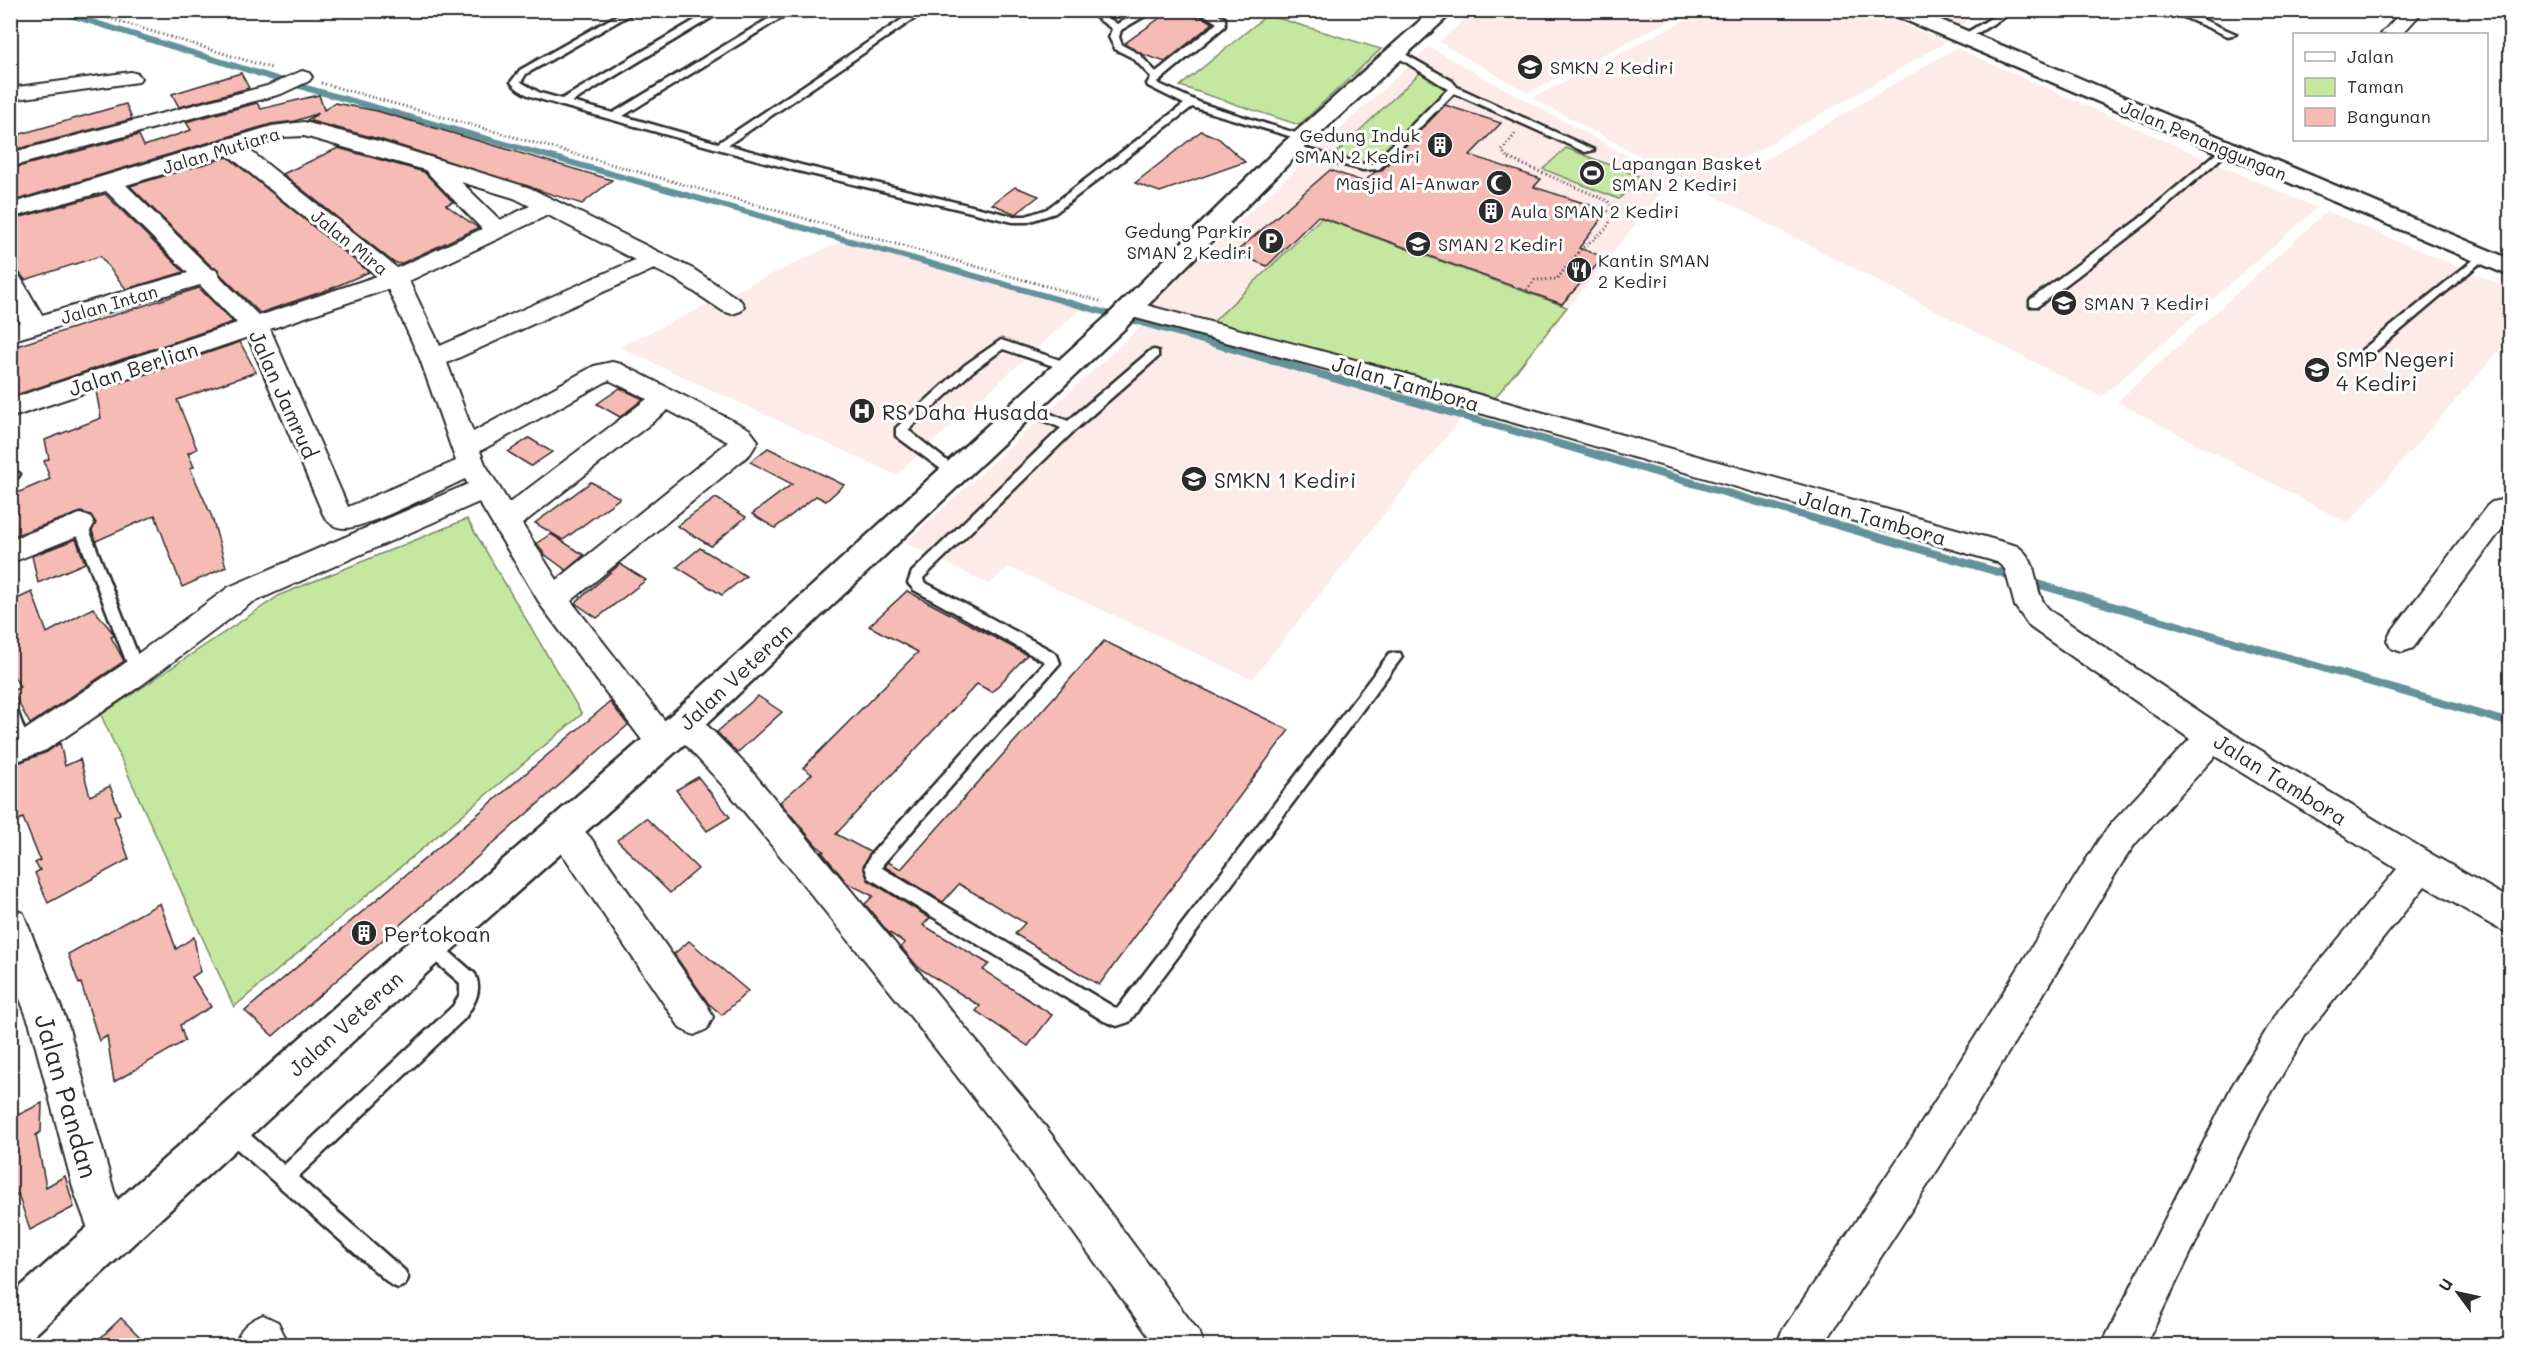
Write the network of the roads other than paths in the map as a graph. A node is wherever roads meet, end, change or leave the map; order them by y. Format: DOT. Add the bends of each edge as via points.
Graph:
graph roads {
  1 [pos="634,10"];
  2 [pos="720,10"];
  3 [pos="790,10"];
  4 [pos="923,10"];
  5 [pos="1090,10"];
  6 [pos="1151,10"];
  7 [pos="1200,10"];
  8 [pos="1445,10"];
  9 [pos="1898,10"];
  10 [pos="2012,10"];
  11 [pos="2171,10"];
  12 [pos="2415,10"];
  13 [pos="1117,28"];
  14 [pos="2392,33"];
  15 [pos="2231,34"];
  16 [pos="1964,38"];
  17 [pos="1396,52"];
  18 [pos="1156,77"];
  19 [pos="131,78"];
  20 [pos="294,81"];
  21 [pos="1453,89"];
  22 [pos="10,94"];
  23 [pos="1192,102"];
  24 [pos="563,103"];
  25 [pos="614,117"];
  26 [pos="1297,143"];
  27 [pos="720,146"];
  28 [pos="232,147"];
  29 [pos="2225,149"];
  30 [pos="1589,150"];
  31 [pos="10,160"];
  32 [pos="432,165"];
  33 [pos="111,183"];
  34 [pos="550,206"];
  35 [pos="10,211"];
  36 [pos="498,231"];
  37 [pos="2482,256"];
  38 [pos="654,260"];
  39 [pos="2511,268"];
  40 [pos="207,275"];
  41 [pos="395,278"];
  42 [pos="10,280"];
  43 [pos="2034,303"];
  44 [pos="732,306"];
  45 [pos="1123,316"];
  46 [pos="35,326"];
  47 [pos="256,327"];
  48 [pos="10,333"];
  49 [pos="2366,353"];
  50 [pos="1154,354"];
  51 [pos="433,358"];
  52 [pos="1068,368"];
  53 [pos="666,398"];
  54 [pos="1023,407"];
  55 [pos="10,409"];
  56 [pos="1070,428"];
  57 [pos="473,467"];
  58 [pos="954,472"];
  59 [pos="2511,508"];
  60 [pos="507,520"];
  61 [pos="80,524"];
  62 [pos="10,552"];
  63 [pos="553,599"];
  64 [pos="2402,640"];
  65 [pos="1395,657"];
  66 [pos="137,671"];
  67 [pos="10,713"];
  68 [pos="674,733"];
  69 [pos="2212,737"];
  70 [pos="16,748"];
  71 [pos="563,831"];
  72 [pos="2421,866"];
  73 [pos="2511,917"];
  74 [pos="10,924"];
  75 [pos="430,946"];
  76 [pos="694,1017"];
  77 [pos="228,1128"];
  78 [pos="285,1177"];
  79 [pos="111,1235"];
  80 [pos="398,1278"];
  81 [pos="10,1326"];
  82 [pos="1183,1346"];
  83 [pos="1797,1346"];
  84 [pos="2122,1346"];
  1 -- 24 [label="lane" via="517,78 519,86"];
  2 -- 24 [label="lane"];
  3 -- 25 [label="lane"];
  4 -- 27 [label="lane"];
  5 -- 13 [label="lane"];
  6 -- 13 [label="lane"];
  7 -- 18 [label="lane" via="1215,15 1222,24"];
  8 -- 17 [label="main road, Jalan Veteran"];
  9 -- 16 [label="main road, Jalan Penanggungan"];
  10 -- 16 [label="lane"];
  11 -- 15 [label="lane"];
  12 -- 14 [label="street"];
  13 -- 18 [label="lane" via="1114,36 1118,47 1136,56"];
  16 -- 29 [label="main road, Jalan Penanggungan"];
  17 -- 21 [label="lane" via="1448,82"];
  17 -- 26 [label="main road, Jalan Veteran"];
  18 -- 23 [label="lane" via="1152,84 1158,90"];
  19 -- 22 [label="street"];
  20 -- 31 [label="street"];
  21 -- 26 [label="lane" via="1375,166 1363,167"];
  21 -- 30 [label="lane"];
  23 -- 26 [label="lane"];
  23 -- 27 [label="lane" via="1051,211 1028,219 1013,219"];
  24 -- 25 [label="lane"];
  25 -- 27 [label="lane"];
  26 -- 45 [label="main road, Jalan Veteran"];
  28 -- 32 [label="street, Jalan Mutiara" via="280,131 304,129"];
  28 -- 33 [label="street, Jalan Mutiara"];
  28 -- 41 [label="street, Jalan Mira"];
  29 -- 37 [label="main road, Jalan Penanggungan"];
  29 -- 43 [label="lane" via="2143,221"];
  32 -- 34 [label="street, Jalan Mutiara" via="522,193"];
  32 -- 36 [label="street, Jalan Mutiara"];
  33 -- 35 [label="street, Jalan Mutiara"];
  33 -- 40 [label="street, Jalan Jamrud"];
  34 -- 36 [label="street"];
  34 -- 38 [label="street, Jalan Mutiara"];
  36 -- 41 [label="street"];
  37 -- 39 [label="main road, Jalan Penanggungan"];
  37 -- 49 [label="lane"];
  38 -- 44 [label="street, Jalan Mutiara" via="684,274"];
  38 -- 51 [label="street"];
  40 -- 46 [label="street, Jalan Intan"];
  40 -- 47 [label="street, Jalan Jamrud"];
  41 -- 47 [label="street"];
  41 -- 51 [label="street, Jalan Mira"];
  42 -- 46 [label="street"];
  45 -- 52 [label="main road, Jalan Veteran"];
  45 -- 69 [label="street, Jalan Tambora" via="1270,344 2007,554 2016,559 2033,611 2045,623"];
  46 -- 48 [label="street, Jalan Intan"];
  47 -- 55 [label="street, Jalan Berlian"];
  47 -- 57 [label="street, Jalan Jamrud" via="337,514 343,518"];
  50 -- 56 [label="lane"];
  51 -- 57 [label="street, Jalan Mira"];
  52 -- 54 [label="main road, Jalan Veteran"];
  52 -- 58 [label="lane" via="1001,344 902,428 901,433"];
  53 -- 57 [label="street" via="619,371 603,372"];
  53 -- 60 [label="street"];
  53 -- 63 [label="street" via="744,441"];
  54 -- 56 [label="lane"];
  54 -- 58 [label="main road, Jalan Veteran"];
  56 -- 65 [label="lane" via="915,579 919,586 1045,654 1053,663 878,859 873,867 875,873 1110,1015 1123,1016"];
  57 -- 60 [label="street, Jalan Mira"];
  57 -- 66 [label="street" via="240,595"];
  58 -- 68 [label="main road, Jalan Veteran"];
  59 -- 64 [label="street" via="2497,513"];
  60 -- 63 [label="street, Jalan Mira"];
  61 -- 62 [label="street"];
  61 -- 66 [label="lane"];
  63 -- 68 [label="street, Jalan Mira"];
  66 -- 70 [label="street" via="69,718"];
  67 -- 70 [label="lane"];
  68 -- 71 [label="main road, Jalan Veteran"];
  68 -- 82 [label="street, Jalan Mira" via="737,778 928,1009"];
  69 -- 72 [label="street, Jalan Tambora"];
  69 -- 83 [label="street" via="2110,852 1926,1152"];
  71 -- 75 [label="main road, Jalan Veteran"];
  71 -- 76 [label="street"];
  72 -- 73 [label="street, Jalan Tambora"];
  72 -- 84 [label="street" via="2292,1023 2246,1099"];
  74 -- 79 [label="street, Jalan Pandan" via="49,1025 94,1191"];
  75 -- 77 [label="main road, Jalan Veteran"];
  75 -- 78 [label="lane" via="469,980 469,995 459,1012"];
  77 -- 78 [label="lane"];
  77 -- 79 [label="main road, Jalan Veteran"];
  78 -- 80 [label="lane"];
  79 -- 81 [label="main road, Jalan Veteran"];
}
